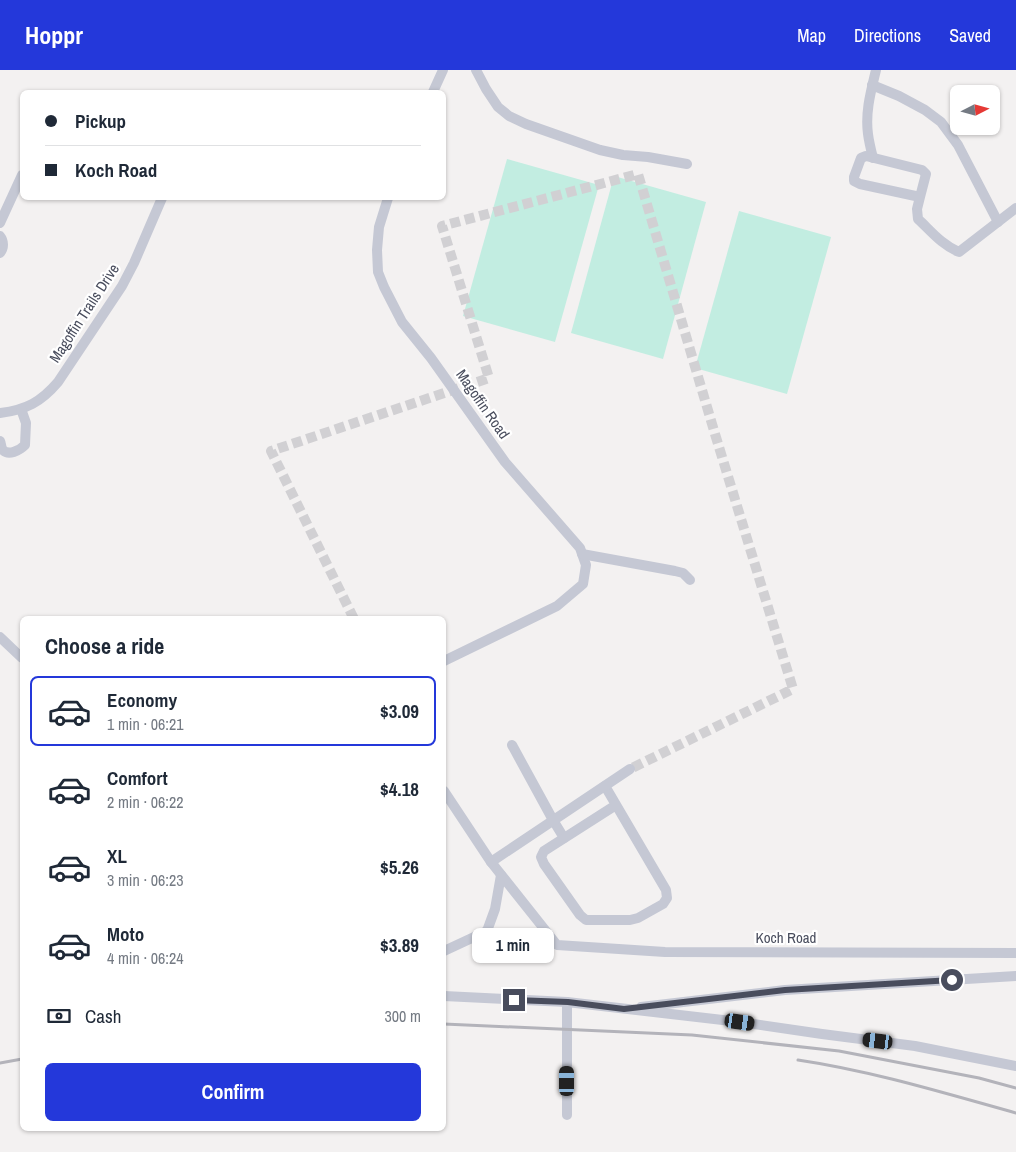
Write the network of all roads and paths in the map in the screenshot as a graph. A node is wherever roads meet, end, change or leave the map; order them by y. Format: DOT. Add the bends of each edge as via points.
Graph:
graph roads {
  1 [pos="443,70"];
  2 [pos="476,70"];
  3 [pos="876,70"];
  4 [pos="872,85"];
  5 [pos="434,90"];
  6 [pos="873,158"];
  7 [pos="688,164"];
  8 [pos="20,179"];
  9 [pos="920,198"];
  10 [pos="161,200"];
  11 [pos="387,200"];
  12 [pos="1016,208"];
  13 [pos="998,222"];
  14 [pos="0,223"];
  15 [pos="0,236"];
  16 [pos="0,253"];
  17 [pos="21,409"];
  18 [pos="0,413"];
  19 [pos="0,440"];
  20 [pos="582,554"];
  21 [pos="690,580"];
  22 [pos="0,637"];
  23 [pos="20,656"];
  24 [pos="446,660"];
  25 [pos="512,745"];
  26 [pos="630,769"];
  27 [pos="605,786"];
  28 [pos="446,795"];
  29 [pos="616,805"];
  30 [pos="553,820"];
  31 [pos="564,838"];
  32 [pos="492,862"];
  33 [pos="501,874"];
  34 [pos="446,950"];
  35 [pos="1016,953"];
  36 [pos="1016,976"];
  37 [pos="446,996"];
  38 [pos="568,1002"];
  39 [pos="624,1009"];
  40 [pos="1016,1066"];
  41 [pos="567,1115"];
  1 -- 5 [label="street"];
  2 -- 7 [label="street" via="498,108 526,124 600,150"];
  3 -- 4 [label="street"];
  4 -- 6 [label="street" via="867,118"];
  4 -- 13 [label="street" via="899,96 941,122 958,145"];
  6 -- 9 [label="street" via="922,170 926,174"];
  6 -- 9 [label="street" via="861,158 854,181"];
  8 -- 14 [label="street"];
  9 -- 13 [label="street" via="918,219 942,243 959,252"];
  10 -- 17 [label="street, Magoffin Trails Drive" via="134,263 96,326 51,390 34,404"];
  11 -- 20 [label="street, Magoffin Road" via="379,227 378,272 402,322 505,462"];
  12 -- 13 [label="street"];
  15 -- 16 [label="street" via="3,246"];
  17 -- 18 [label="street, Magoffin Trails Drive"];
  17 -- 19 [label="street" via="26,423 25,445 20,450 7,452 2,449"];
  20 -- 21 [label="street" via="675,572"];
  20 -- 24 [label="street" via="586,565 583,584 557,606"];
  22 -- 23 [label="street"];
  25 -- 30 [label="street"];
  26 -- 27 [label="street"];
  27 -- 29 [label="street"];
  27 -- 30 [label="street"];
  28 -- 32 [label="street"];
  29 -- 31 [label="street"];
  29 -- 31 [label="street" via="666,890 667,898 663,904 630,920 586,920 541,857 544,851"];
  30 -- 31 [label="street"];
  30 -- 32 [label="street"];
  32 -- 33 [label="street"];
  33 -- 34 [label="street" via="495,909 487,930"];
  33 -- 35 [label="street, Koch Road" via="557,945 665,952"];
  36 -- 39 [label="street" via="785,990"];
  37 -- 38 [label="street"];
  38 -- 39 [label="street"];
  38 -- 41 [label="street"];
  39 -- 40 [label="street" via="915,1046"];
}
